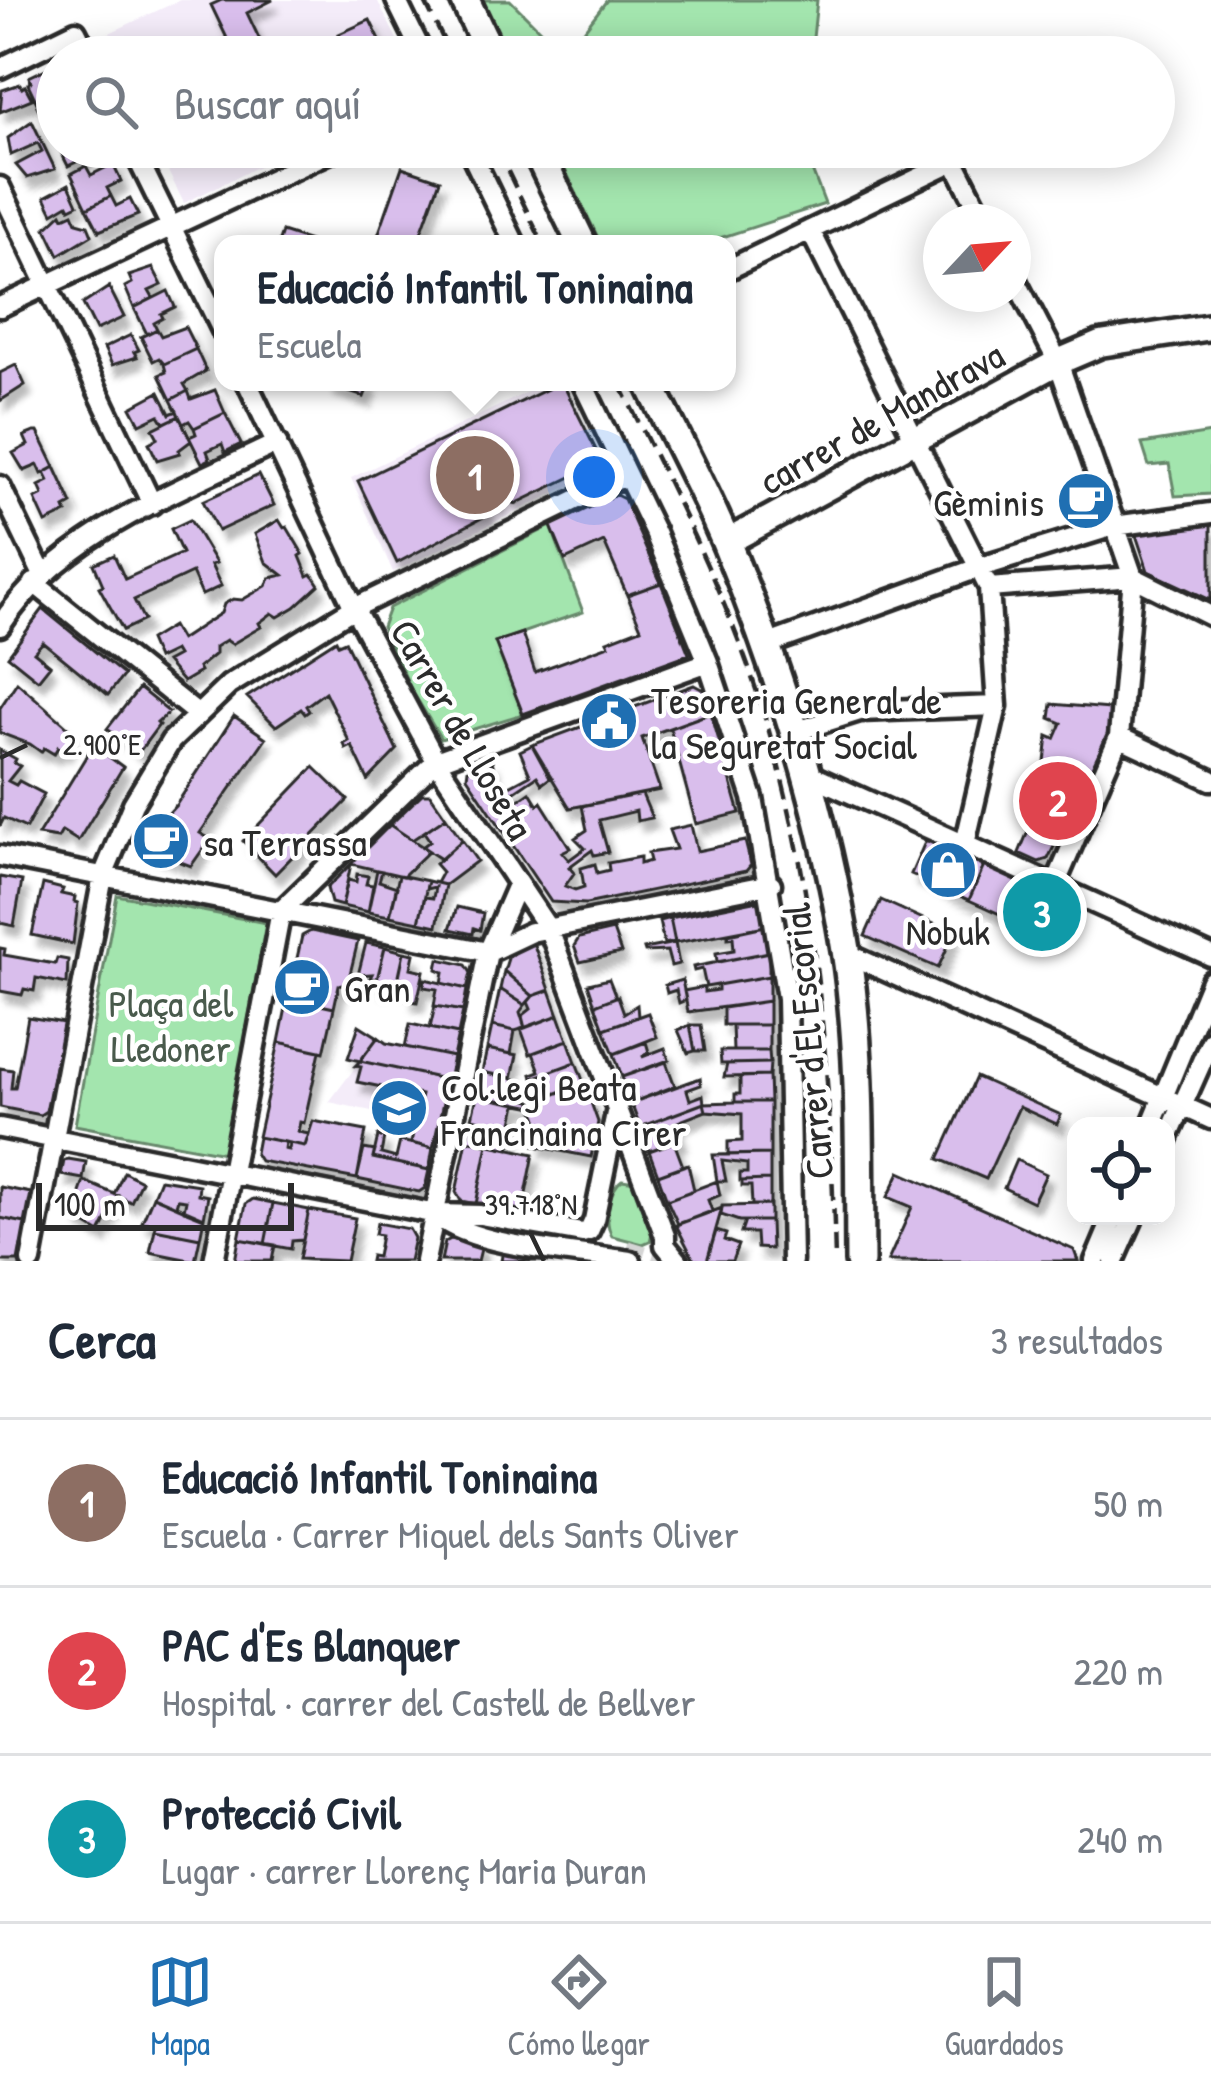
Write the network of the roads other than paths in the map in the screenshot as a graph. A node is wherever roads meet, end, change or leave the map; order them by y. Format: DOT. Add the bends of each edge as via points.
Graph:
graph roads {
  1 [pos="396,0"];
  2 [pos="465,0"];
  3 [pos="414,36"];
  4 [pos="482,36"];
  5 [pos="36,50"];
  6 [pos="0,68"];
  7 [pos="142,168"];
  8 [pos="297,168"];
  9 [pos="478,168"];
  10 [pos="546,168"];
  11 [pos="939,168"];
  12 [pos="958,168"];
  13 [pos="0,187"];
  14 [pos="977,204"];
  15 [pos="170,228"];
  16 [pos="810,230"];
  17 [pos="511,235"];
  18 [pos="578,235"];
  19 [pos="736,266"];
  20 [pos="47,284"];
  21 [pos="0,307"];
  22 [pos="1031,310"];
  23 [pos="214,314"];
  24 [pos="1211,327"];
  25 [pos="1058,362"];
  26 [pos="252,391"];
  27 [pos="586,391"];
  28 [pos="653,391"];
  29 [pos="915,437"];
  30 [pos="277,443"];
  31 [pos="627,475"];
  32 [pos="0,486"];
  33 [pos="152,504"];
  34 [pos="1211,513"];
  35 [pos="1114,526"];
  36 [pos="727,542"];
  37 [pos="981,567"];
  38 [pos="1133,577"];
  39 [pos="33,583"];
  40 [pos="0,587"];
  41 [pos="989,588"];
  42 [pos="354,608"];
  43 [pos="1211,616"];
  44 [pos="0,626"];
  45 [pos="766,645"];
  46 [pos="708,662"];
  47 [pos="997,706"];
  48 [pos="196,715"];
  49 [pos="794,732"];
  50 [pos="1119,737"];
  51 [pos="436,761"];
  52 [pos="806,772"];
  53 [pos="1211,780"];
  54 [pos="965,844"];
  55 [pos="0,856"];
  56 [pos="103,876"];
  57 [pos="771,884"];
  58 [pos="518,885"];
  59 [pos="1055,885"];
  60 [pos="281,911"];
  61 [pos="549,930"];
  62 [pos="488,952"];
  63 [pos="846,953"];
  64 [pos="1211,956"];
  65 [pos="1211,981"];
  66 [pos="1211,1041"];
  67 [pos="1163,1096"];
  68 [pos="1182,1105"];
  69 [pos="616,1110"];
  70 [pos="1155,1117"];
  71 [pos="1211,1119"];
  72 [pos="1175,1121"];
  73 [pos="0,1128"];
  74 [pos="56,1140"];
  75 [pos="232,1172"];
  76 [pos="641,1173"];
  77 [pos="604,1181"];
  78 [pos="436,1214"];
  79 [pos="460,1216"];
  80 [pos="1114,1225"];
  81 [pos="1128,1225"];
  82 [pos="672,1253"];
  83 [pos="629,1255"];
  84 [pos="1112,1257"];
  85 [pos="588,1259"];
  86 [pos="31,1261"];
  87 [pos="214,1261"];
  88 [pos="425,1261"];
  89 [pos="650,1261"];
  90 [pos="791,1261"];
  91 [pos="860,1261"];
  1 -- 3 [label="street"];
  2 -- 4 [label="main road"];
  5 -- 6 [label="street"];
  7 -- 15 [label="street"];
  8 -- 15 [label="street"];
  9 -- 17 [label="street"];
  10 -- 18 [label="main road"];
  11 -- 16 [label="street"];
  12 -- 14 [label="street"];
  13 -- 20 [label="street"];
  15 -- 20 [label="street"];
  15 -- 23 [label="street"];
  16 -- 19 [label="street"];
  16 -- 29 [label="street"];
  20 -- 21 [label="street"];
  20 -- 33 [label="street"];
  22 -- 25 [label="street"];
  24 -- 25 [label="street, carrer de Mandrava" via="1100,344"];
  25 -- 29 [label="street, carrer de Mandrava"];
  25 -- 35 [label="street"];
  26 -- 30 [label="street, Carrer de Lloseta"];
  27 -- 31 [label="street"];
  28 -- 36 [label="main road, Carrer d'El Escorial"];
  29 -- 36 [label="street, carrer de Mandrava"];
  29 -- 37 [label="street"];
  30 -- 33 [label="street"];
  30 -- 42 [label="street, Carrer de Lloseta"];
  31 -- 42 [label="street"];
  31 -- 46 [label="street"];
  32 -- 39 [label="street"];
  33 -- 39 [label="street"];
  34 -- 35 [label="street"];
  35 -- 37 [label="street"];
  35 -- 38 [label="street"];
  36 -- 45 [label="main road, Carrer d'El Escorial"];
  37 -- 41 [label="street"];
  37 -- 45 [label="street"];
  38 -- 41 [label="street"];
  38 -- 43 [label="street"];
  38 -- 50 [label="street"];
  39 -- 40 [label="street"];
  39 -- 44 [label="street"];
  39 -- 48 [label="street"];
  41 -- 47 [label="street"];
  42 -- 48 [label="street" via="229,685"];
  42 -- 51 [label="street, Carrer de Lloseta"];
  45 -- 49 [label="main road, Carrer d'El Escorial"];
  46 -- 51 [label="street"];
  46 -- 57 [label="street" via="753,798"];
  47 -- 49 [label="street" via="860,711"];
  47 -- 54 [label="street"];
  48 -- 56 [label="street" via="133,804"];
  49 -- 52 [label="main road, Carrer d'El Escorial"];
  50 -- 53 [label="street"];
  50 -- 59 [label="street"];
  51 -- 58 [label="street, Carrer de Lloseta"];
  51 -- 60 [label="street"];
  52 -- 54 [label="street"];
  52 -- 63 [label="main road, Carrer d'El Escorial"];
  54 -- 59 [label="street"];
  55 -- 56 [label="street"];
  56 -- 60 [label="street"];
  56 -- 74 [label="street"];
  57 -- 61 [label="street"];
  57 -- 90 [label="street" via="787,998"];
  58 -- 61 [label="street, Carrer de Lloseta"];
  58 -- 62 [label="street"];
  59 -- 64 [label="street"];
  60 -- 62 [label="street"];
  60 -- 75 [label="street"];
  61 -- 62 [label="street"];
  61 -- 69 [label="street, Carrer de Lloseta"];
  62 -- 78 [label="street"];
  63 -- 67 [label="street"];
  63 -- 91 [label="main road, Carrer d'El Escorial"];
  65 -- 67 [label="street"];
  66 -- 68 [label="street"];
  67 -- 68 [label="street"];
  67 -- 70 [label="street"];
  68 -- 71 [label="street"];
  68 -- 72 [label="street"];
  69 -- 76 [label="street"];
  69 -- 77 [label="street"];
  73 -- 74 [label="street"];
  74 -- 75 [label="street"];
  74 -- 86 [label="street"];
  75 -- 78 [label="street"];
  75 -- 87 [label="street"];
  76 -- 77 [label="street"];
  76 -- 82 [label="street"];
  77 -- 79 [label="street" via="592,1226 582,1234"];
  78 -- 79 [label="street"];
  78 -- 85 [label="street" via="453,1227"];
  78 -- 88 [label="street"];
  79 -- 83 [label="street"];
  80 -- 84 [label="street"];
  81 -- 84 [label="street"];
  82 -- 89 [label="street"];
  83 -- 85 [label="street"];
}
